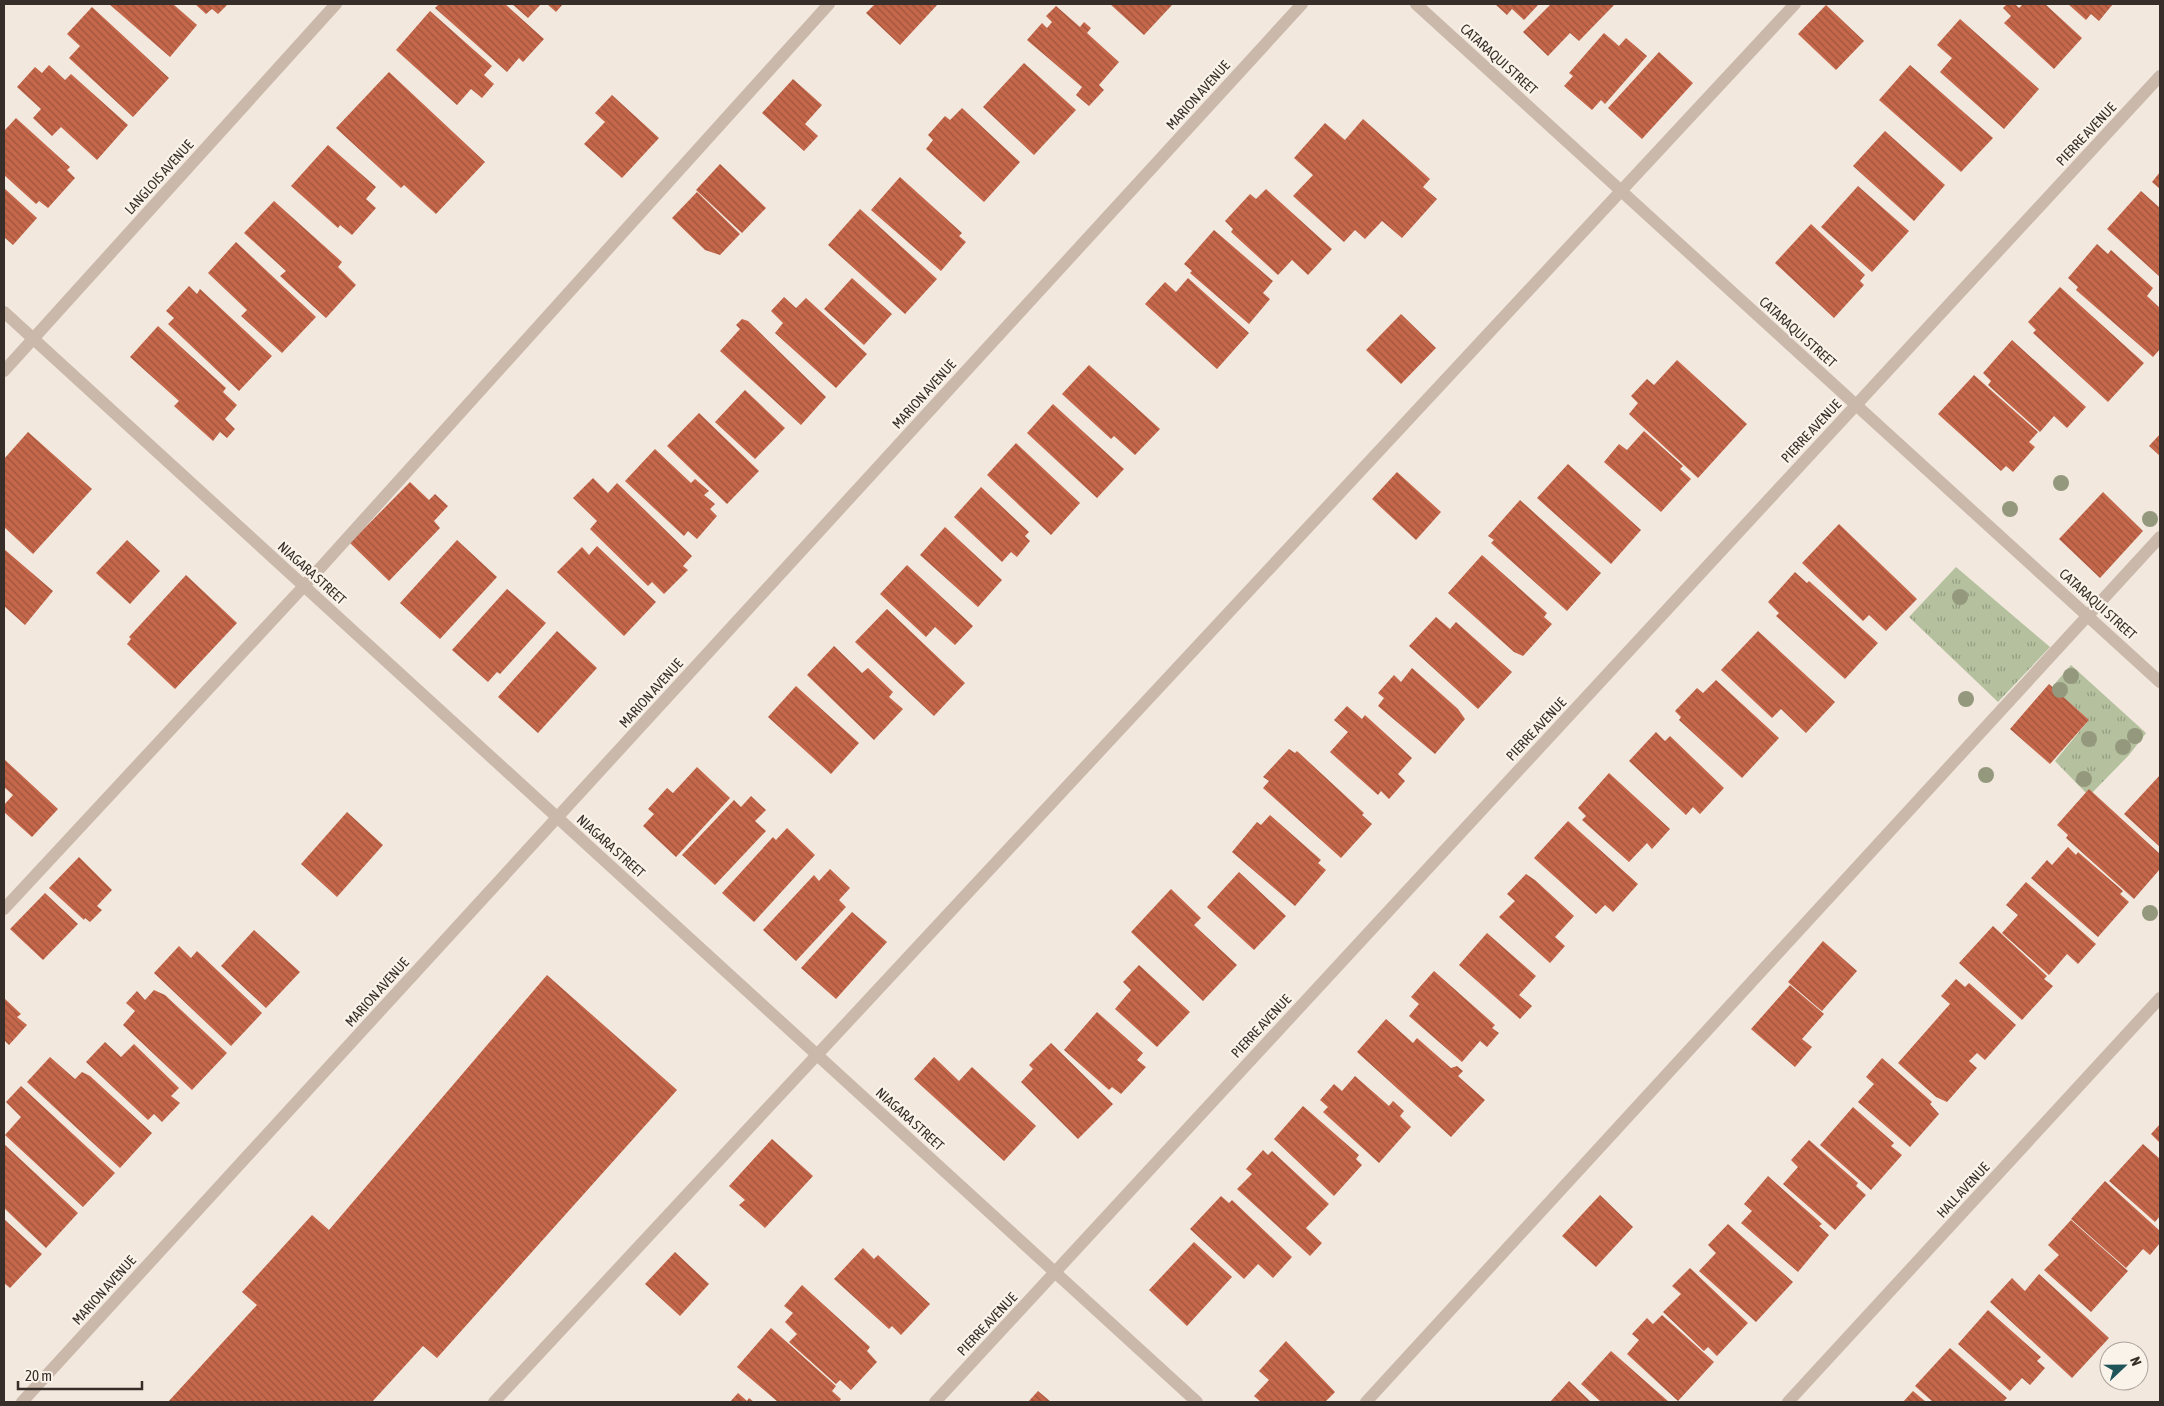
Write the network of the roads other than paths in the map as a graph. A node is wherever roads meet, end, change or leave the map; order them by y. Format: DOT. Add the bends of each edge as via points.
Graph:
graph roads {
  1 [pos="336,4"];
  2 [pos="829,4"];
  3 [pos="1302,4"];
  4 [pos="1416,4"];
  5 [pos="1795,4"];
  6 [pos="2160,76"];
  7 [pos="1621,190"];
  8 [pos="4,312"];
  9 [pos="33,338"];
  10 [pos="4,370"];
  11 [pos="1856,405"];
  12 [pos="2160,537"];
  13 [pos="304,586"];
  14 [pos="2088,616"];
  15 [pos="2160,682"];
  16 [pos="557,818"];
  17 [pos="4,909"];
  18 [pos="2160,998"];
  19 [pos="817,1055"];
  20 [pos="1055,1272"];
  21 [pos="22,1402"];
  22 [pos="494,1402"];
  23 [pos="935,1402"];
  24 [pos="1197,1402"];
  25 [pos="1366,1402"];
  26 [pos="1788,1402"];
  1 -- 9 [label="street, LANGLOIS AVENUE"];
  2 -- 13 [label="street"];
  3 -- 16 [label="street, MARION AVENUE"];
  4 -- 7 [label="street, CATARAQUI STREET"];
  5 -- 7 [label="street"];
  6 -- 11 [label="street, PIERRE AVENUE"];
  7 -- 11 [label="street, CATARAQUI STREET"];
  7 -- 19 [label="street"];
  8 -- 9 [label="street, NIAGARA STREET"];
  9 -- 10 [label="street, LANGLOIS AVENUE"];
  9 -- 13 [label="street, NIAGARA STREET"];
  11 -- 14 [label="street, CATARAQUI STREET"];
  11 -- 20 [label="street, PIERRE AVENUE"];
  12 -- 14 [label="street"];
  13 -- 16 [label="street, NIAGARA STREET"];
  13 -- 17 [label="street"];
  14 -- 15 [label="street, CATARAQUI STREET"];
  14 -- 25 [label="street"];
  16 -- 19 [label="street, NIAGARA STREET"];
  16 -- 21 [label="street, MARION AVENUE"];
  18 -- 26 [label="street, HALL AVENUE"];
  19 -- 20 [label="street, NIAGARA STREET"];
  19 -- 22 [label="street"];
  20 -- 23 [label="street, PIERRE AVENUE"];
  20 -- 24 [label="street, NIAGARA STREET"];
}
